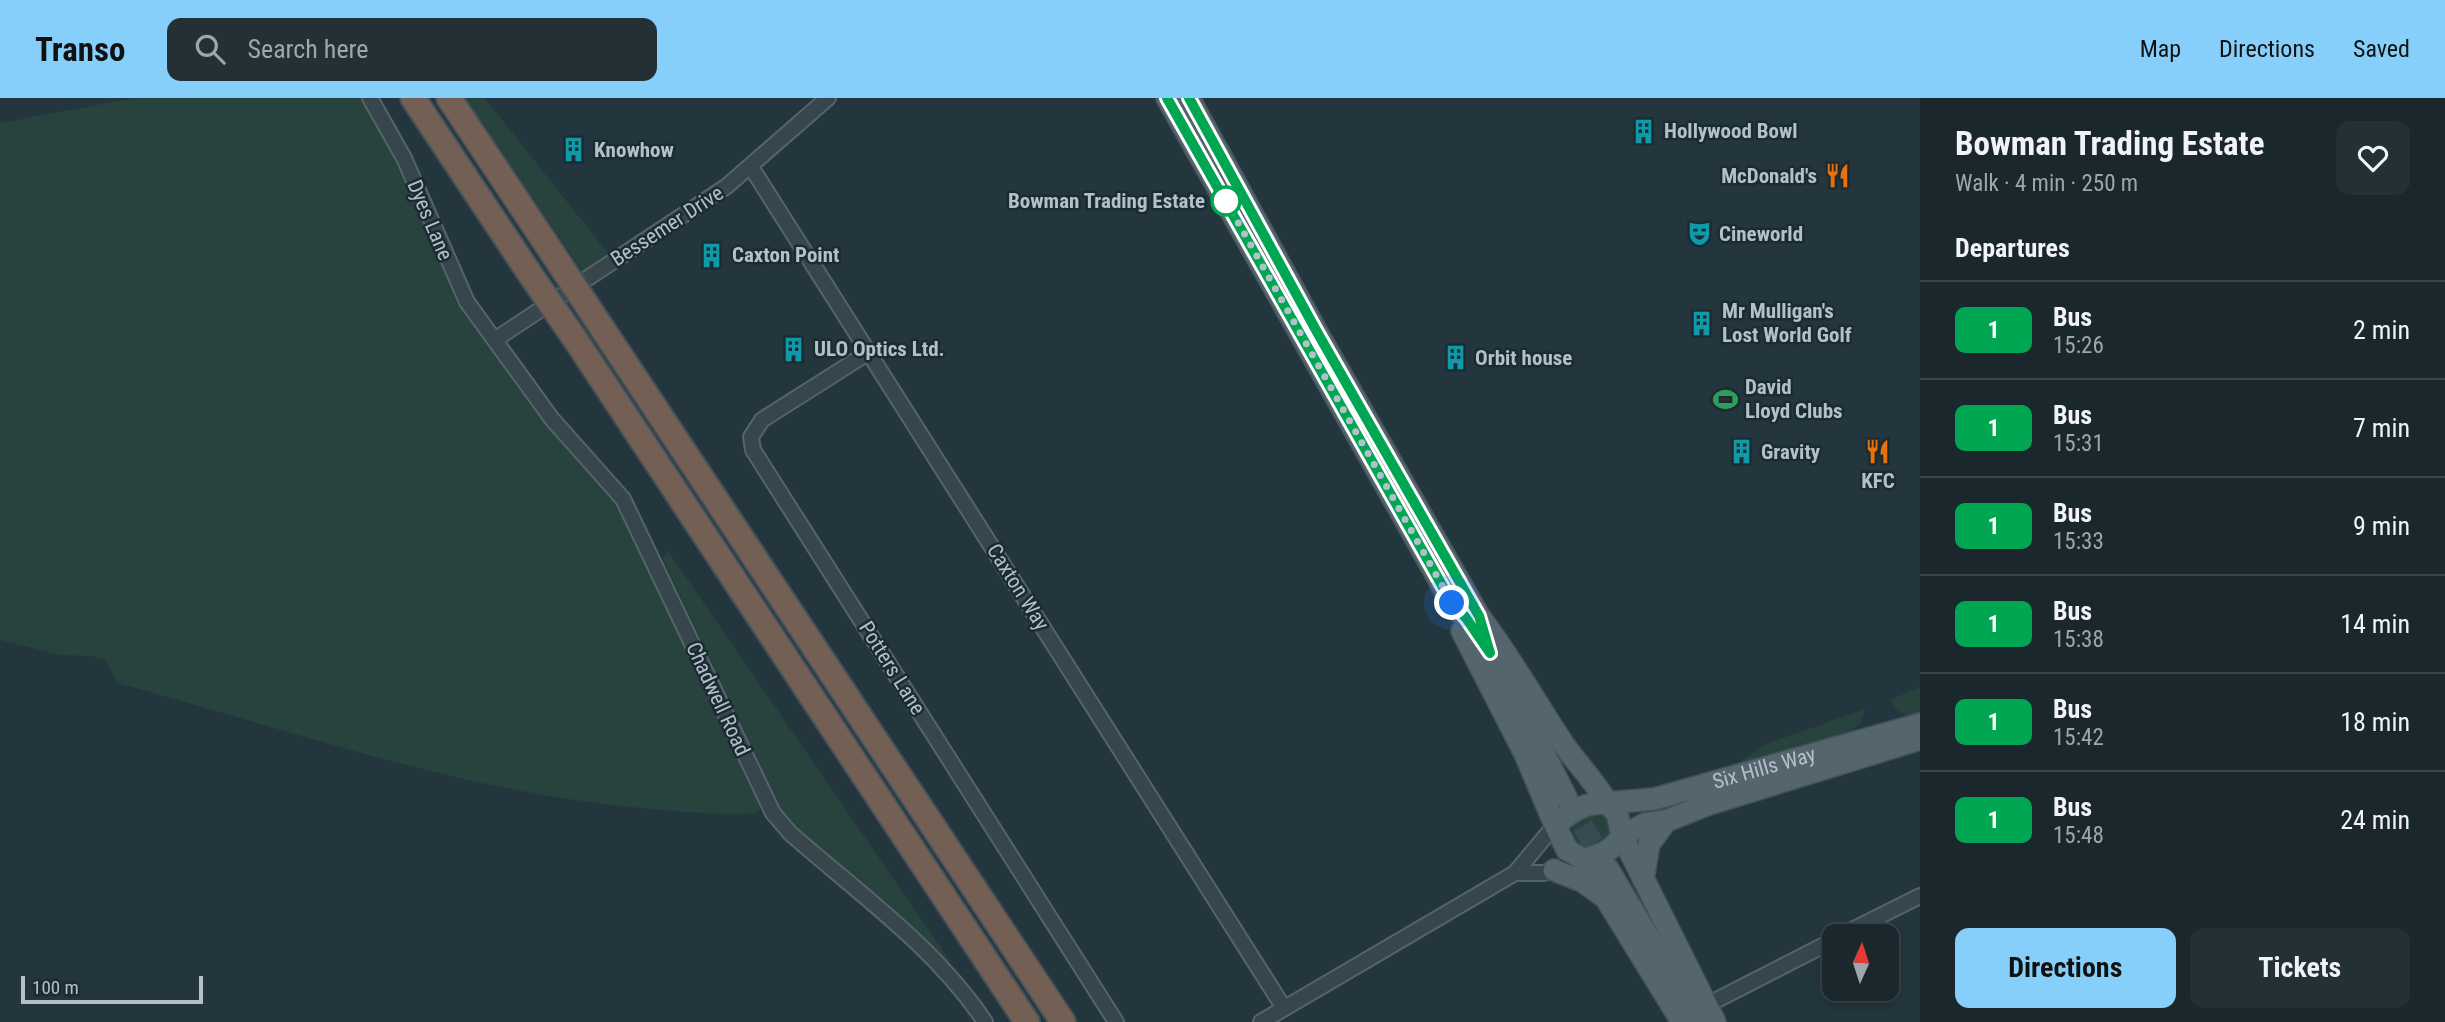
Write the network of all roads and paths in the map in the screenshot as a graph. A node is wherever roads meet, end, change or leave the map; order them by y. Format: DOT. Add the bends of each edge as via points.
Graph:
graph roads {
  1 [pos="370,98"];
  2 [pos="413,98"];
  3 [pos="449,98"];
  4 [pos="828,98"];
  5 [pos="1167,98"];
  6 [pos="1189,98"];
  7 [pos="751,167"];
  8 [pos="495,339"];
  9 [pos="869,352"];
  10 [pos="1452,603"];
  11 [pos="1479,616"];
  12 [pos="1490,653"];
  13 [pos="1920,724"];
  14 [pos="1920,739"];
  15 [pos="1567,799"];
  16 [pos="1606,803"];
  17 [pos="1666,821"];
  18 [pos="1555,825"];
  19 [pos="1622,836"];
  20 [pos="1584,860"];
  21 [pos="1608,869"];
  22 [pos="1555,870"];
  23 [pos="1515,873"];
  24 [pos="1643,880"];
  25 [pos="1920,896"];
  26 [pos="1605,897"];
  27 [pos="1864,924"];
  28 [pos="1822,947"];
  29 [pos="1284,1008"];
  30 [pos="1707,1016"];
  31 [pos="985,1022"];
  32 [pos="1027,1022"];
  33 [pos="1063,1022"];
  34 [pos="1116,1022"];
  35 [pos="1261,1022"];
  36 [pos="1682,1022"];
  1 -- 8 [label="street, Dyes Lane" via="404,158 467,302"];
  2 -- 32 [label="highway, bridge"];
  3 -- 33 [label="highway, bridge"];
  4 -- 7 [label="street, Bessemer Drive"];
  5 -- 10 [label="main road"];
  6 -- 11 [label="main road"];
  7 -- 8 [label="street, Bessemer Drive"];
  7 -- 9 [label="street, Caxton Way"];
  8 -- 31 [label="street, Chadwell Road" via="552,419 623,499 780,823 931,955"];
  9 -- 29 [label="street, Caxton Way"];
  9 -- 34 [label="street, Potters Lane" via="762,420 751,437 753,450"];
  10 -- 12 [label="main road"];
  10 -- 18 [label="main road"];
  11 -- 12 [label="main road"];
  11 -- 16 [label="main road"];
  12 -- 15 [label="main road"];
  13 -- 16 [label="main road, Six Hills Way" via="1654,799"];
  14 -- 17 [label="main road, Six Hills Way"];
  16 -- 18 [label="main road" via="1579,807"];
  16 -- 19 [label="main road" via="1617,813"];
  17 -- 19 [label="main road, Six Hills Way" via="1645,824"];
  17 -- 24 [label="main road" via="1649,844"];
  18 -- 20 [label="main road" via="1567,850"];
  18 -- 23 [label="street"];
  19 -- 20 [label="main road" via="1615,847"];
  19 -- 24 [label="main road"];
  20 -- 22 [label="street"];
  20 -- 26 [label="main road"];
  21 -- 30 [label="main road"];
  22 -- 23 [label="street"];
  22 -- 26 [label="main road"];
  23 -- 29 [label="street"];
  24 -- 30 [label="main road"];
  25 -- 27 [label="street"];
  26 -- 36 [label="main road"];
  28 -- 30 [label="street"];
  29 -- 35 [label="street"];
}
